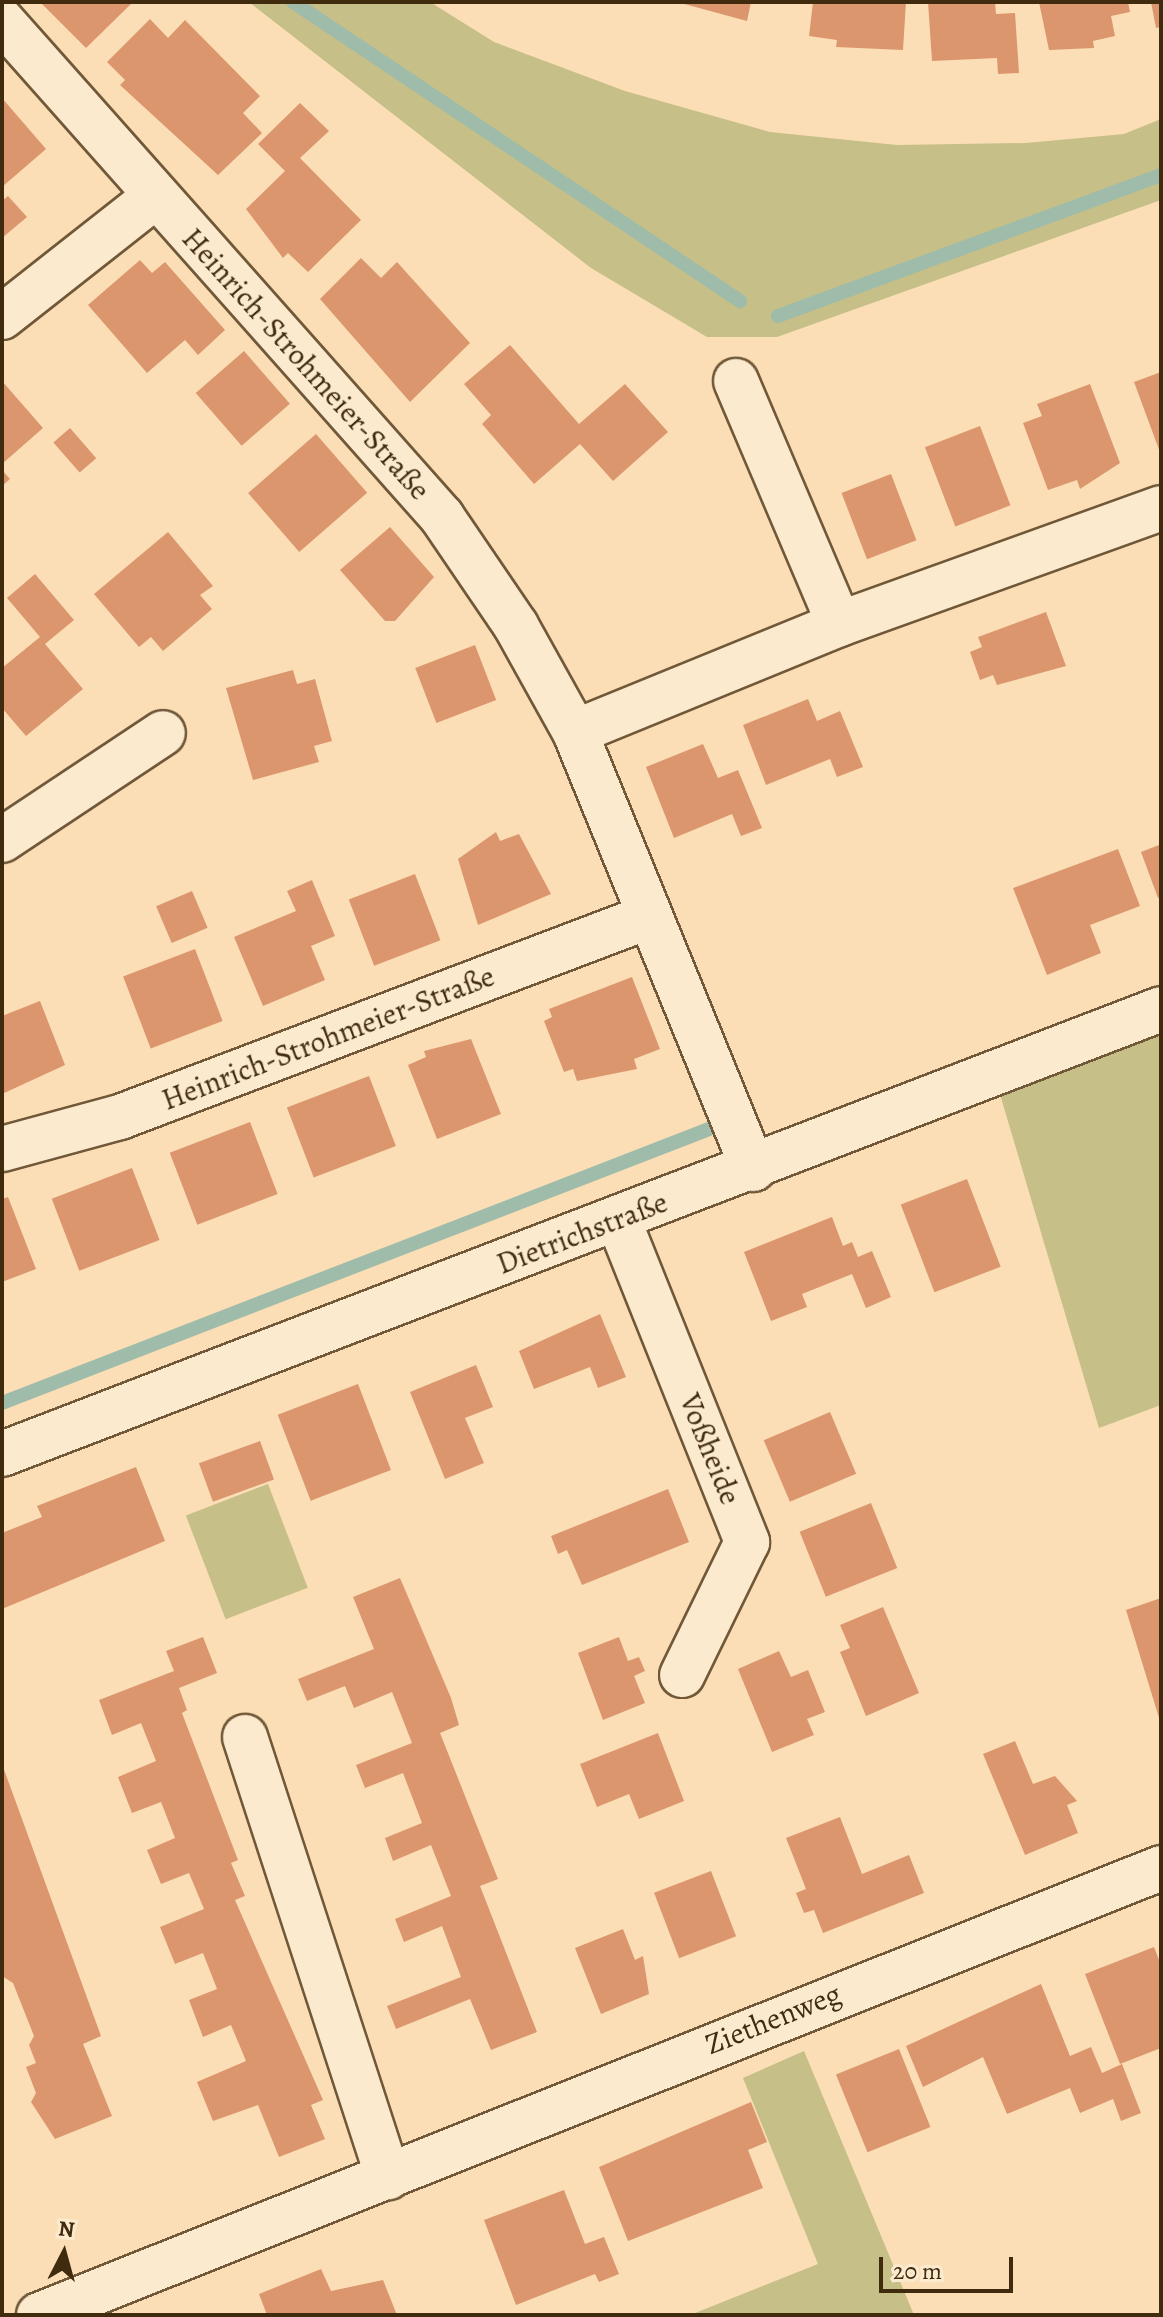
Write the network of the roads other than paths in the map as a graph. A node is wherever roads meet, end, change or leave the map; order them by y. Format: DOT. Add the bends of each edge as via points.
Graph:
graph roads {
  1 [pos="2,21"];
  2 [pos="156,196"];
  3 [pos="2,317"];
  4 [pos="736,381"];
  5 [pos="1161,508"];
  6 [pos="839,624"];
  7 [pos="575,732"];
  8 [pos="163,733"];
  9 [pos="2,840"];
  10 [pos="650,916"];
  11 [pos="1161,1009"];
  12 [pos="2,1149"];
  13 [pos="753,1169"];
  14 [pos="618,1219"];
  15 [pos="2,1454"];
  16 [pos="682,1675"];
  17 [pos="245,1737"];
  18 [pos="1161,1868"];
  19 [pos="388,2177"];
  20 [pos="39,2315"];
  1 -- 2 [label="street, Heinrich-Strohmeier-Straße"];
  2 -- 3 [label="street"];
  2 -- 7 [label="street, Heinrich-Strohmeier-Straße" via="442,517"];
  4 -- 6 [label="street"];
  5 -- 6 [label="street"];
  6 -- 7 [label="street"];
  7 -- 10 [label="street, Heinrich-Strohmeier-Straße"];
  8 -- 9 [label="street"];
  10 -- 12 [label="street, Heinrich-Strohmeier-Straße" via="120,1117"];
  10 -- 13 [label="street, Heinrich-Strohmeier-Straße"];
  11 -- 13 [label="street, Dietrichstraße"];
  13 -- 14 [label="street, Dietrichstraße"];
  14 -- 15 [label="street, Dietrichstraße"];
  14 -- 16 [label="street, Voßheide" via="747,1542"];
  17 -- 19 [label="street"];
  18 -- 19 [label="street, Ziethenweg"];
  19 -- 20 [label="street, Ziethenweg"];
}
